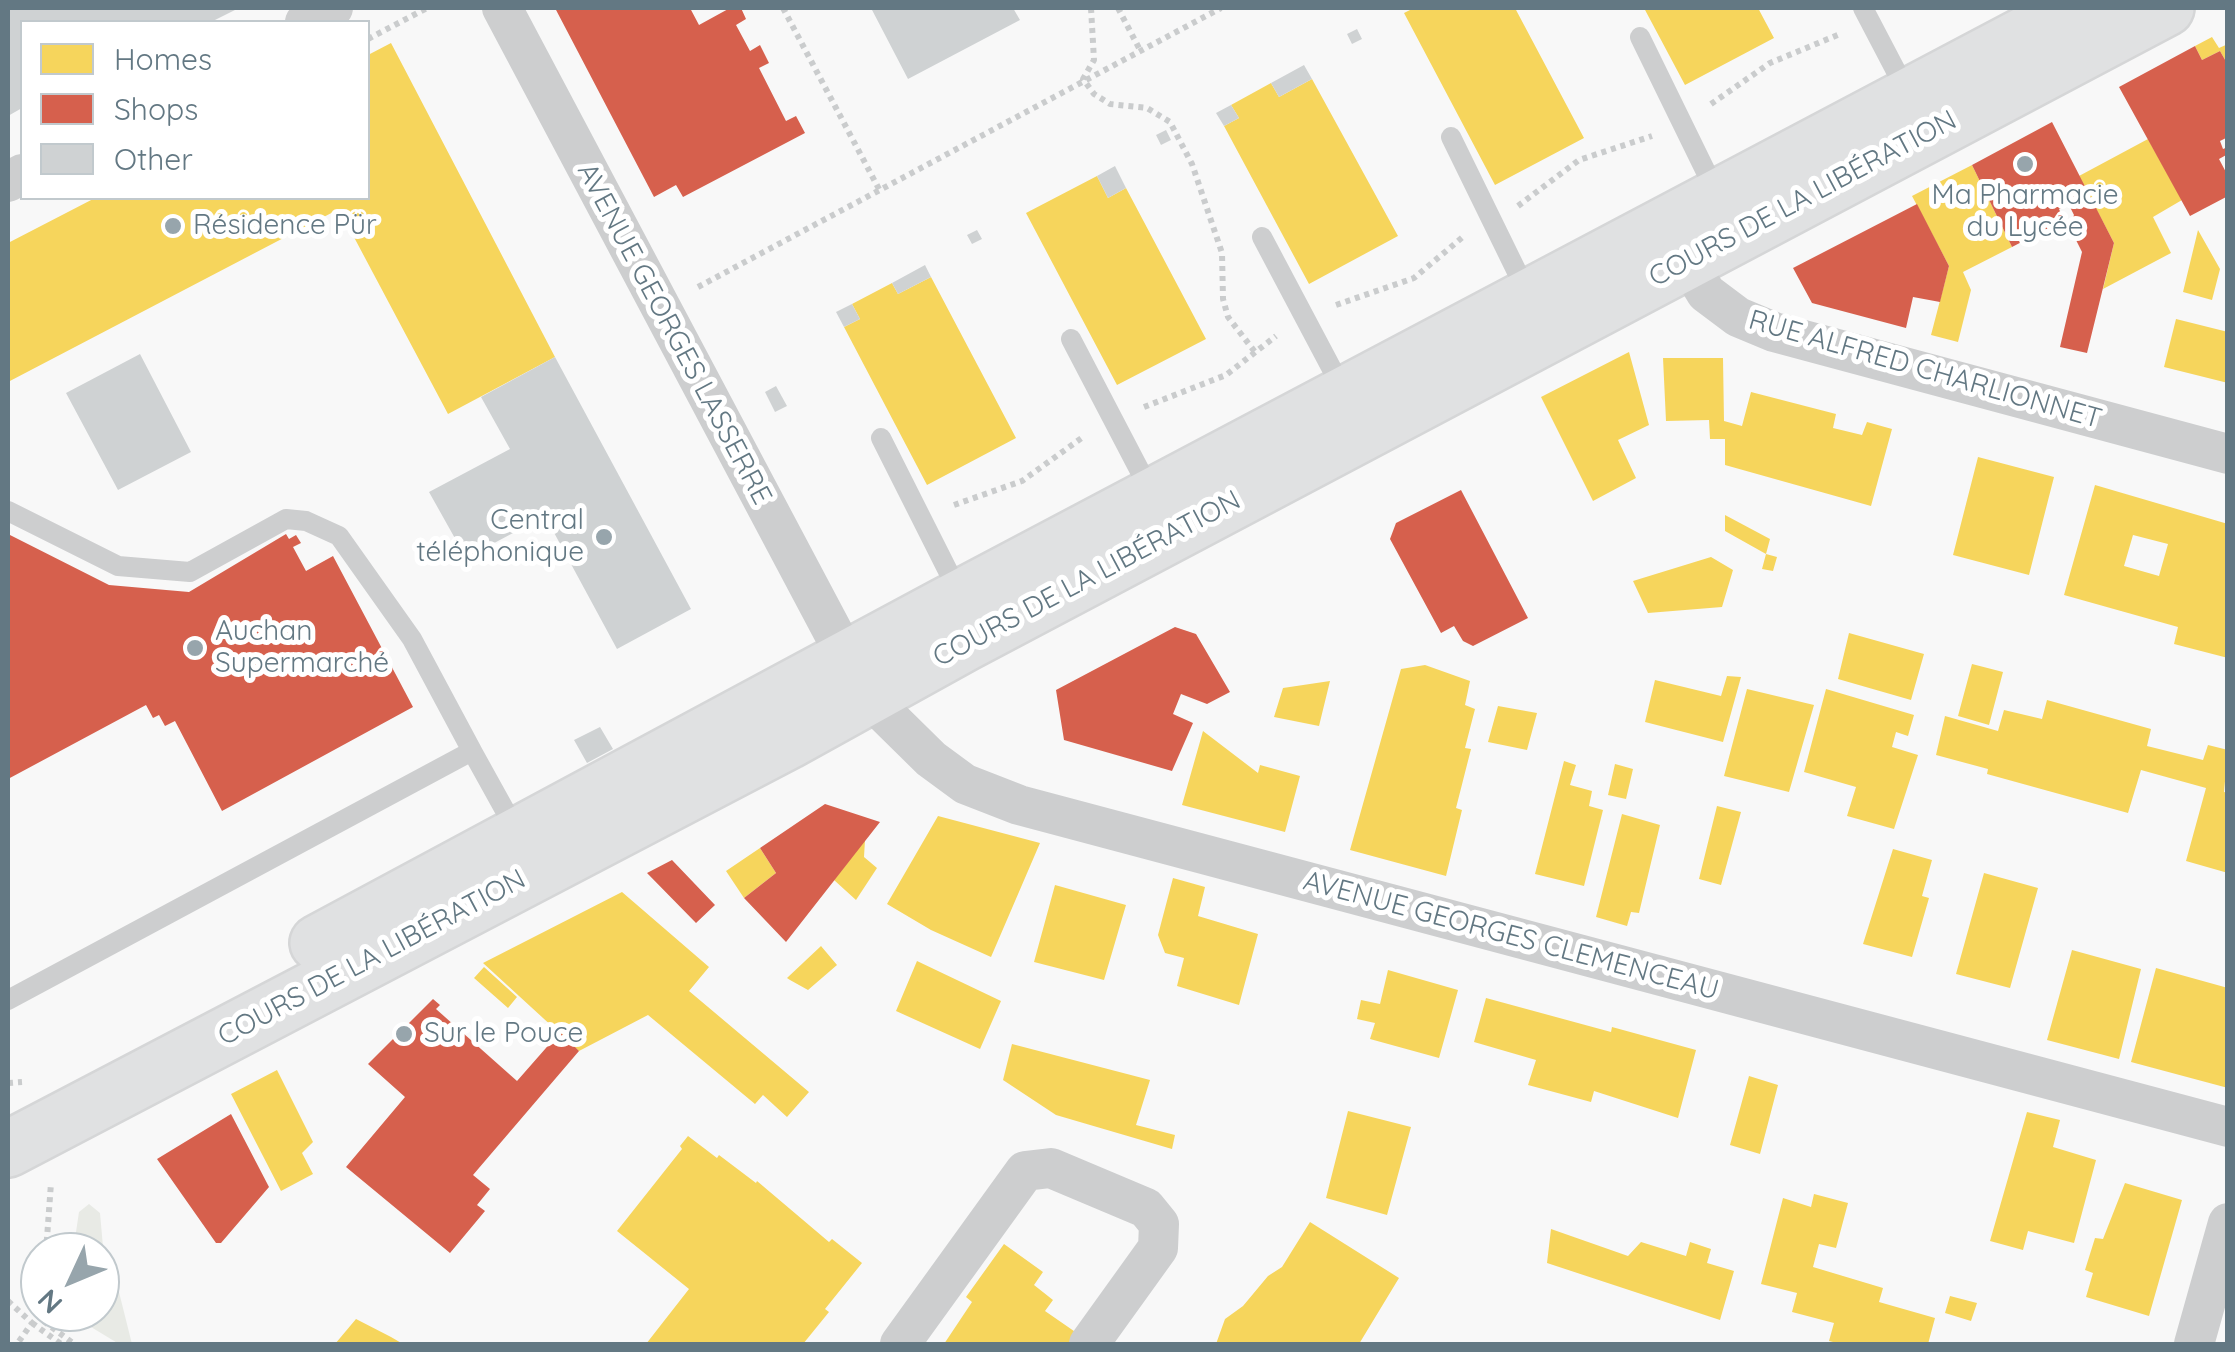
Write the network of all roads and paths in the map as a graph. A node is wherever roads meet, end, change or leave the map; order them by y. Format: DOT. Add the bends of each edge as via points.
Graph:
graph roads {
  1 [pos="333,8"];
  2 [pos="427,8"];
  3 [pos="502,8"];
  4 [pos="783,8"];
  5 [pos="1091,8"];
  6 [pos="1118,8"];
  7 [pos="1222,8"];
  8 [pos="2076,8"];
  9 [pos="2166,8"];
  10 [pos="1866,14"];
  11 [pos="309,20"];
  12 [pos="370,38"];
  13 [pos="1640,38"];
  14 [pos="1140,50"];
  15 [pos="1896,73"];
  16 [pos="1084,79"];
  17 [pos="1681,120"];
  18 [pos="1451,138"];
  19 [pos="1707,174"];
  20 [pos="880,191"];
  21 [pos="1492,220"];
  22 [pos="1262,238"];
  23 [pos="1676,243"];
  24 [pos="1518,274"];
  25 [pos="659,308"];
  26 [pos="1306,321"];
  27 [pos="1071,339"];
  28 [pos="1255,352"];
  29 [pos="1334,373"];
  30 [pos="1114,422"];
  31 [pos="881,438"];
  32 [pos="2228,454"];
  33 [pos="1142,475"];
  34 [pos="8,511"];
  35 [pos="924,520"];
  36 [pos="952,577"];
  37 [pos="857,678"];
  38 [pos="472,751"];
  39 [pos="539,824"];
  40 [pos="8,1000"];
  41 [pos="8,1111"];
  42 [pos="2228,1126"];
  43 [pos="30,1157"];
  44 [pos="2228,1223"];
  45 [pos="43,1232"];
  46 [pos="900,1344"];
  47 [pos="1089,1344"];
  48 [pos="2194,1344"];
  1 -- 11 [label="street"];
  2 -- 12 [label="path"];
  3 -- 25 [label="street, AVENUE GEORGES LASSERRE"];
  4 -- 20 [label="path"];
  5 -- 16 [label="path" via="1094,60"];
  6 -- 14 [label="path"];
  7 -- 14 [label="path"];
  8 -- 23 [label="main road, COURS DE LA LIBÉRATION"];
  9 -- 23 [label="main road, COURS DE LA LIBÉRATION"];
  10 -- 15 [label="lane"];
  10 -- 17 [label="path"];
  13 -- 17 [label="lane"];
  14 -- 16 [label="path"];
  16 -- 20 [label="path"];
  16 -- 28 [label="path" via="1110,104 1147,108 1170,122 1222,253 1228,318"];
  17 -- 19 [label="lane"];
  17 -- 21 [label="path" via="1640,142 1580,160"];
  18 -- 21 [label="lane"];
  20 -- 25 [label="path"];
  21 -- 24 [label="lane"];
  21 -- 26 [label="path" via="1414,278"];
  22 -- 26 [label="lane"];
  23 -- 32 [label="street, RUE ALFRED CHARLIONNET" via="1706,293 1738,318 1774,332"];
  23 -- 37 [label="main road, COURS DE LA LIBÉRATION"];
  25 -- 37 [label="street, AVENUE GEORGES LASSERRE"];
  26 -- 28 [label="path"];
  26 -- 29 [label="lane"];
  27 -- 30 [label="lane"];
  28 -- 30 [label="path" via="1226,375"];
  30 -- 33 [label="lane"];
  30 -- 35 [label="path" via="1022,481"];
  31 -- 35 [label="lane"];
  34 -- 38 [label="lane" via="118,566 190,572 286,519 339,536 412,639"];
  35 -- 36 [label="lane"];
  37 -- 39 [label="main road, COURS DE LA LIBÉRATION"];
  37 -- 42 [label="street, AVENUE GEORGES CLEMENCEAU" via="931,759 965,784 1019,805"];
  37 -- 43 [label="main road, COURS DE LA LIBÉRATION" via="788,741"];
  38 -- 39 [label="lane" via="508,816"];
  38 -- 40 [label="lane"];
  39 -- 41 [label="main road, COURS DE LA LIBÉRATION"];
  43 -- 45 [label="path"];
  44 -- 48 [label="street"];
  46 -- 47 [label="street" via="1026,1172 1051,1168 1146,1208 1159,1224 1158,1248"];
}
